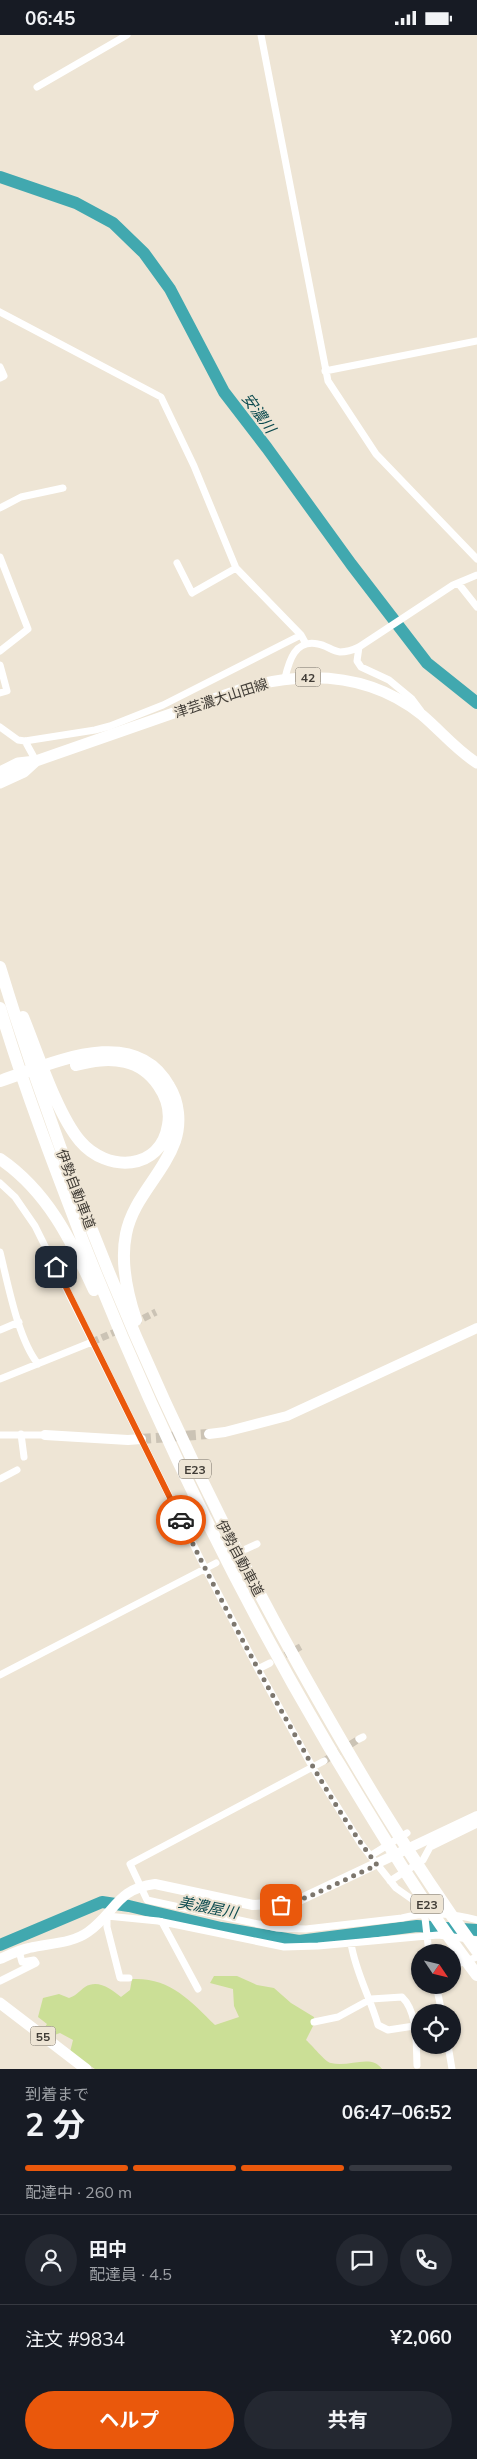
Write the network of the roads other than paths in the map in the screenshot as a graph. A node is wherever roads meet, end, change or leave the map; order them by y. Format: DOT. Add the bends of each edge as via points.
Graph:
graph roads {
  1 [pos="127,35"];
  2 [pos="261,35"];
  3 [pos="37,87"];
  4 [pos="0,312"];
  5 [pos="477,341"];
  6 [pos="0,367"];
  7 [pos="325,371"];
  8 [pos="0,378"];
  9 [pos="63,488"];
  10 [pos="0,508"];
  11 [pos="0,557"];
  12 [pos="477,559"];
  13 [pos="177,563"];
  14 [pos="236,568"];
  15 [pos="477,575"];
  16 [pos="456,584"];
  17 [pos="477,607"];
  18 [pos="301,635"];
  19 [pos="308,644"];
  20 [pos="359,647"];
  21 [pos="0,651"];
  22 [pos="0,665"];
  23 [pos="285,679"];
  24 [pos="0,693"];
  25 [pos="164,711"];
  26 [pos="424,717"];
  27 [pos="0,727"];
  28 [pos="25,741"];
  29 [pos="36,761"];
  30 [pos="477,763"];
  31 [pos="0,772"];
  32 [pos="0,783"];
  33 [pos="0,959"];
  34 [pos="0,967"];
  35 [pos="0,1008"];
  36 [pos="26,1055"];
  37 [pos="0,1081"];
  38 [pos="0,1090"];
  39 [pos="34,1096"];
  40 [pos="0,1159"];
  41 [pos="0,1183"];
  42 [pos="0,1252"];
  43 [pos="19,1322"];
  44 [pos="477,1328"];
  45 [pos="0,1330"];
  46 [pos="92,1342"];
  47 [pos="38,1365"];
  48 [pos="0,1379"];
  49 [pos="148,1397"];
  50 [pos="21,1434"];
  51 [pos="209,1434"];
  52 [pos="0,1435"];
  53 [pos="45,1435"];
  54 [pos="141,1439"];
  55 [pos="24,1457"];
  56 [pos="17,1470"];
  57 [pos="0,1479"];
  58 [pos="201,1481"];
  59 [pos="257,1544"];
  60 [pos="246,1549"];
  61 [pos="216,1563"];
  62 [pos="205,1568"];
  63 [pos="270,1663"];
  64 [pos="258,1669"];
  65 [pos="0,1675"];
  66 [pos="324,1761"];
  67 [pos="313,1768"];
  68 [pos="477,1816"];
  69 [pos="477,1824"];
  70 [pos="407,1833"];
  71 [pos="370,1856"];
  72 [pos="377,1865"];
  73 [pos="390,1881"];
  74 [pos="139,1886"];
  75 [pos="108,1914"];
  76 [pos="424,1916"];
  77 [pos="477,1920"];
  78 [pos="162,1922"];
  79 [pos="426,1934"];
  80 [pos="477,1940"];
  81 [pos="351,1943"];
  82 [pos="428,1944"];
  83 [pos="19,1951"];
  84 [pos="477,1951"];
  85 [pos="477,1957"];
  86 [pos="0,1959"];
  87 [pos="461,1962"];
  88 [pos="477,1975"];
  89 [pos="129,1978"];
  90 [pos="0,1981"];
  91 [pos="198,1989"];
  92 [pos="371,1999"];
  93 [pos="0,2003"];
  94 [pos="411,2012"];
  95 [pos="314,2023"];
  96 [pos="411,2028"];
  97 [pos="417,2054"];
  98 [pos="450,2054"];
  99 [pos="417,2065"];
  100 [pos="86,2069"];
  101 [pos="452,2069"];
  1 -- 3 [label="street"];
  2 -- 7 [label="street"];
  4 -- 14 [label="street" via="161,397 194,466"];
  5 -- 7 [label="street"];
  6 -- 8 [label="street" via="4,376"];
  7 -- 12 [label="street" via="328,381 376,454"];
  9 -- 10 [label="street" via="21,497"];
  11 -- 21 [label="street" via="28,629"];
  13 -- 14 [label="street" via="192,593"];
  14 -- 18 [label="street"];
  15 -- 16 [label="street"];
  16 -- 17 [label="street"];
  16 -- 20 [label="street"];
  18 -- 19 [label="street"];
  18 -- 25 [label="street"];
  19 -- 20 [label="street" via="341,652"];
  19 -- 23 [label="street" via="294,651 290,657"];
  20 -- 26 [label="street" via="359,665 395,684 417,705"];
  22 -- 24 [label="street" via="7,691"];
  23 -- 25 [label="main road, 津芸濃大山田線 / 42"];
  23 -- 26 [label="main road, 津芸濃大山田線 / 42" via="325,677 364,684 397,697"];
  25 -- 28 [label="street" via="95,731"];
  25 -- 29 [label="main road, 津芸濃大山田線 / 42"];
  26 -- 30 [label="main road, 津芸濃大山田線 / 42"];
  27 -- 28 [label="street" via="18,740"];
  28 -- 29 [label="street"];
  29 -- 31 [label="main road, 津芸濃大山田線 / 42" via="18,763"];
  29 -- 32 [label="main road, 津芸濃大山田線 / 42" via="24,772"];
  33 -- 36 [label="highway"];
  34 -- 36 [label="highway, 伊勢自動車道 / E23"];
  35 -- 36 [label="highway, 伊勢自動車道 / E23"];
  36 -- 38 [label="highway" via="54,1093 78,1139 89,1151 105,1160 121,1164 141,1159 159,1145 167,1132 168,1110 160,1089 144,1071 124,1062 88,1062"];
  36 -- 39 [label="highway, 伊勢自動車道 / E23"];
  37 -- 58 [label="highway" via="80,1055 118,1051 129,1053 158,1071 171,1089 178,1111 177,1133 168,1157 132,1212 124,1243 124,1264 128,1293 140,1333 184,1428"];
  39 -- 49 [label="highway, 伊勢自動車道 / E23" via="111,1311"];
  39 -- 58 [label="highway, 伊勢自動車道 / E23" via="119,1299"];
  40 -- 49 [label="highway" via="32,1185 57,1218 80,1259 129,1366"];
  41 -- 46 [label="street" via="35,1226"];
  42 -- 43 [label="street"];
  43 -- 45 [label="street"];
  43 -- 47 [label="street"];
  44 -- 51 [label="street" via="293,1414"];
  46 -- 47 [label="street"];
  46 -- 54 [label="street"];
  47 -- 48 [label="street"];
  49 -- 88 [label="highway, 伊勢自動車道 / E23" via="221,1551 257,1618 380,1832"];
  50 -- 52 [label="street"];
  50 -- 53 [label="street"];
  50 -- 55 [label="street"];
  53 -- 54 [label="street"];
  54 -- 62 [label="street"];
  56 -- 57 [label="street"];
  58 -- 84 [label="highway, 伊勢自動車道 / E23" via="325,1713 416,1864"];
  59 -- 60 [label="street"];
  61 -- 62 [label="street"];
  62 -- 64 [label="street"];
  62 -- 65 [label="street"];
  63 -- 64 [label="street"];
  64 -- 67 [label="street"];
  66 -- 67 [label="street"];
  67 -- 71 [label="street"];
  67 -- 74 [label="street" via="130,1864"];
  68 -- 72 [label="street"];
  69 -- 73 [label="street" via="430,1847 423,1860"];
  70 -- 71 [label="street"];
  71 -- 72 [label="street"];
  72 -- 73 [label="street"];
  72 -- 74 [label="street" via="308,1897 281,1905 253,1905 155,1884"];
  73 -- 76 [label="street" via="414,1900"];
  74 -- 75 [label="street" via="127,1892"];
  74 -- 76 [label="street" via="147,1900 277,1928 306,1929"];
  75 -- 78 [label="street"];
  75 -- 83 [label="street" via="82,1936"];
  75 -- 89 [label="street" via="107,1927 120,1978"];
  76 -- 77 [label="street" via="460,1916"];
  76 -- 79 [label="street"];
  78 -- 81 [label="street" via="284,1947"];
  78 -- 91 [label="street"];
  79 -- 80 [label="street"];
  79 -- 81 [label="street"];
  79 -- 82 [label="street"];
  81 -- 92 [label="street" via="354,1961"];
  83 -- 86 [label="street"];
  83 -- 90 [label="street" via="22,1962 34,1960 36,1963"];
  85 -- 87 [label="street"];
  92 -- 94 [label="street" via="402,1997"];
  92 -- 95 [label="street" via="338,2017"];
  92 -- 96 [label="street" via="378,2025 388,2030"];
  93 -- 100 [label="main road, 55"];
  97 -- 99 [label="street"];
  98 -- 101 [label="street"];
}
